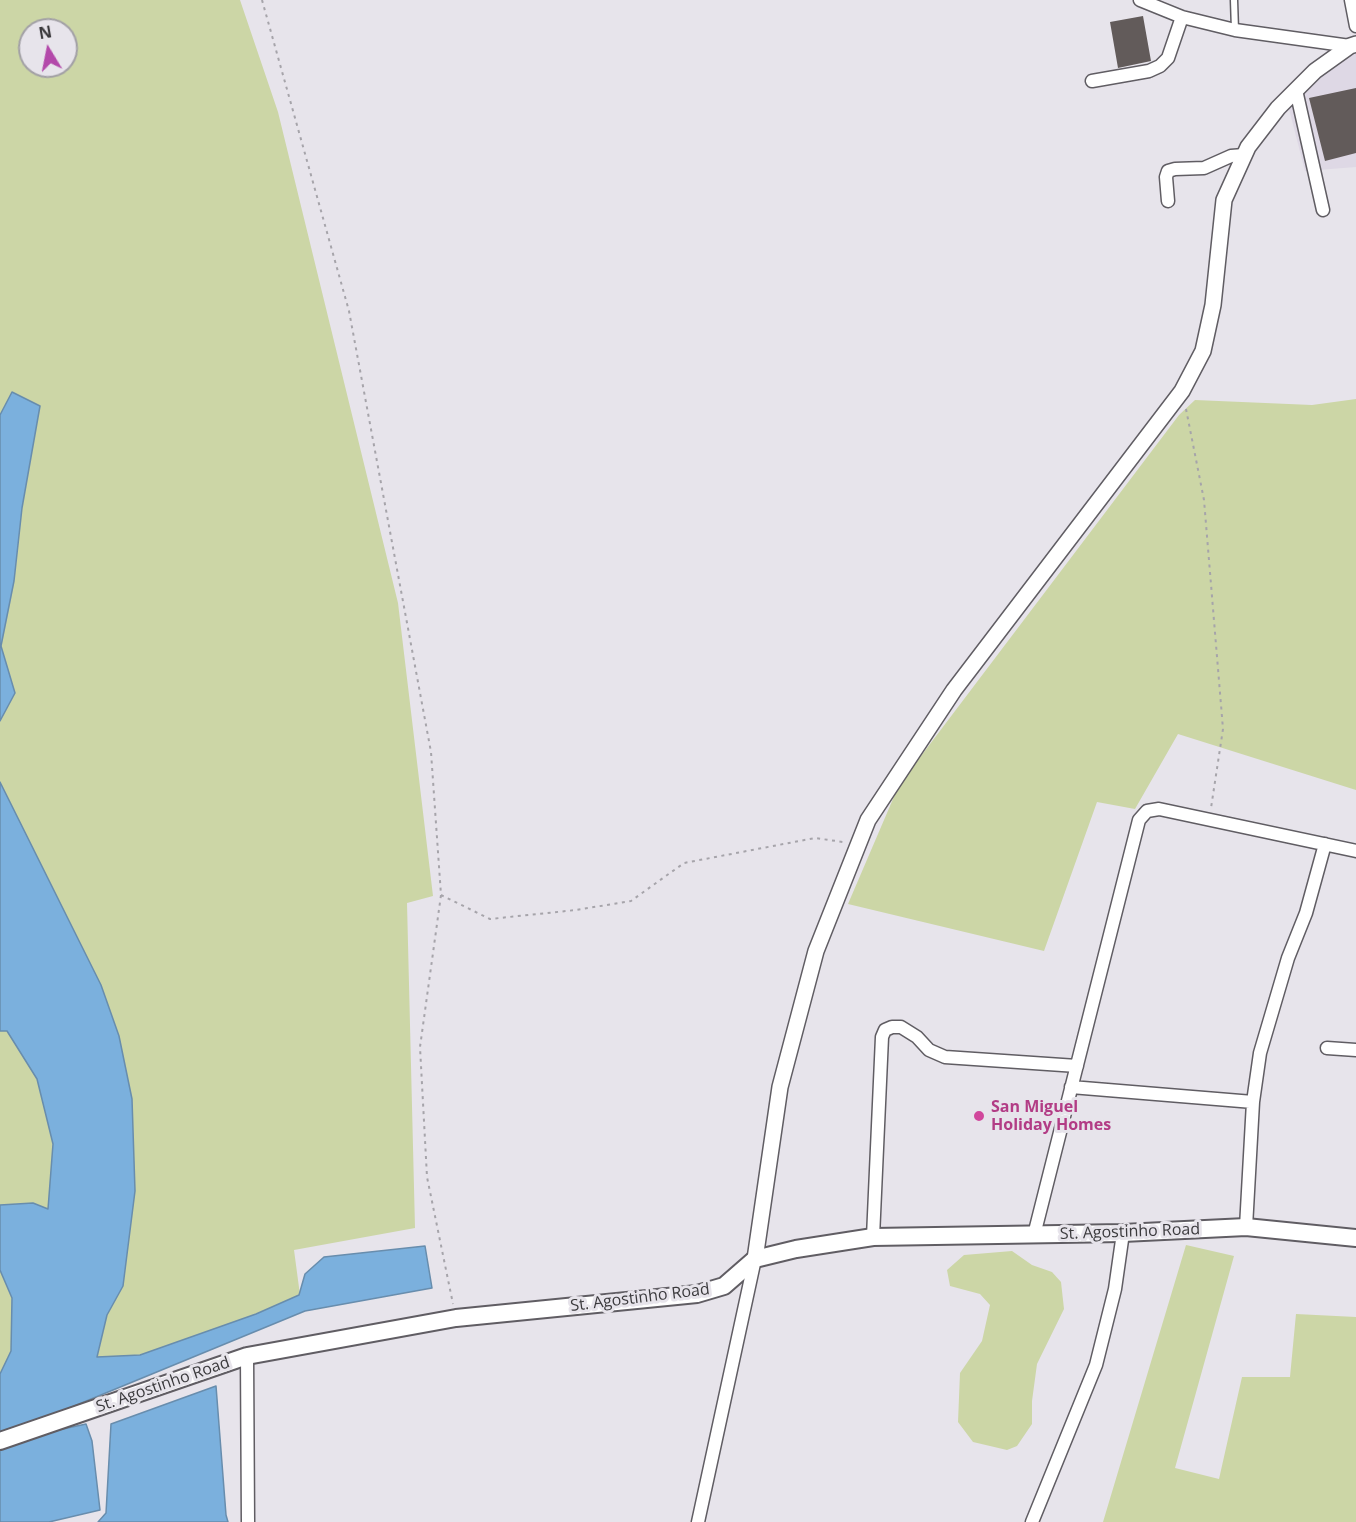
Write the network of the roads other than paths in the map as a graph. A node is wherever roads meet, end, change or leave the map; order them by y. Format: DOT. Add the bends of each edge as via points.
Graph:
graph roads {
  1 [pos="1140,0"];
  2 [pos="1234,0"];
  3 [pos="1351,0"];
  4 [pos="1182,17"];
  5 [pos="1356,26"];
  6 [pos="1235,30"];
  7 [pos="1353,45"];
  8 [pos="1092,81"];
  9 [pos="1296,90"];
  10 [pos="1244,155"];
  11 [pos="1168,201"];
  12 [pos="1323,210"];
  13 [pos="1325,844"];
  14 [pos="1356,850"];
  15 [pos="1327,1048"];
  16 [pos="1356,1050"];
  17 [pos="1077,1066"];
  18 [pos="1071,1087"];
  19 [pos="1254,1102"];
  20 [pos="1246,1227"];
  21 [pos="1123,1233"];
  22 [pos="1034,1235"];
  23 [pos="873,1237"];
  24 [pos="1356,1238"];
  25 [pos="755,1259"];
  26 [pos="247,1356"];
  27 [pos="5,1439"];
  28 [pos="248,1522"];
  29 [pos="698,1522"];
  30 [pos="1032,1522"];
  1 -- 4 [label="street"];
  2 -- 6 [label="lane"];
  3 -- 5 [label="street"];
  4 -- 6 [label="street"];
  4 -- 8 [label="street" via="1168,58 1160,66"];
  6 -- 7 [label="street"];
  7 -- 9 [label="street" via="1315,71"];
  9 -- 10 [label="street"];
  9 -- 12 [label="street"];
  10 -- 11 [label="street" via="1231,156 1204,168 1168,171"];
  10 -- 25 [label="street" via="1224,200 1213,305 1203,351 1182,391 954,690 868,820 816,951 780,1087"];
  13 -- 14 [label="street"];
  13 -- 17 [label="street" via="1159,809 1147,811 1139,820"];
  13 -- 19 [label="street" via="1260,1053"];
  15 -- 16 [label="street"];
  17 -- 18 [label="street"];
  17 -- 23 [label="street" via="945,1057 901,1027 885,1030"];
  18 -- 19 [label="street"];
  18 -- 22 [label="street"];
  19 -- 20 [label="street"];
  20 -- 21 [label="main road, St. Agostinho Road"];
  20 -- 24 [label="main road, St. Agostinho Road"];
  21 -- 22 [label="main road, St. Agostinho Road"];
  21 -- 30 [label="street" via="1115,1289 1096,1365"];
  22 -- 23 [label="main road, St. Agostinho Road"];
  23 -- 25 [label="main road, St. Agostinho Road"];
  25 -- 26 [label="main road, St. Agostinho Road" via="724,1286 697,1294 456,1318"];
  25 -- 29 [label="street"];
  26 -- 27 [label="main road, St. Agostinho Road"];
  26 -- 28 [label="street"];
}
